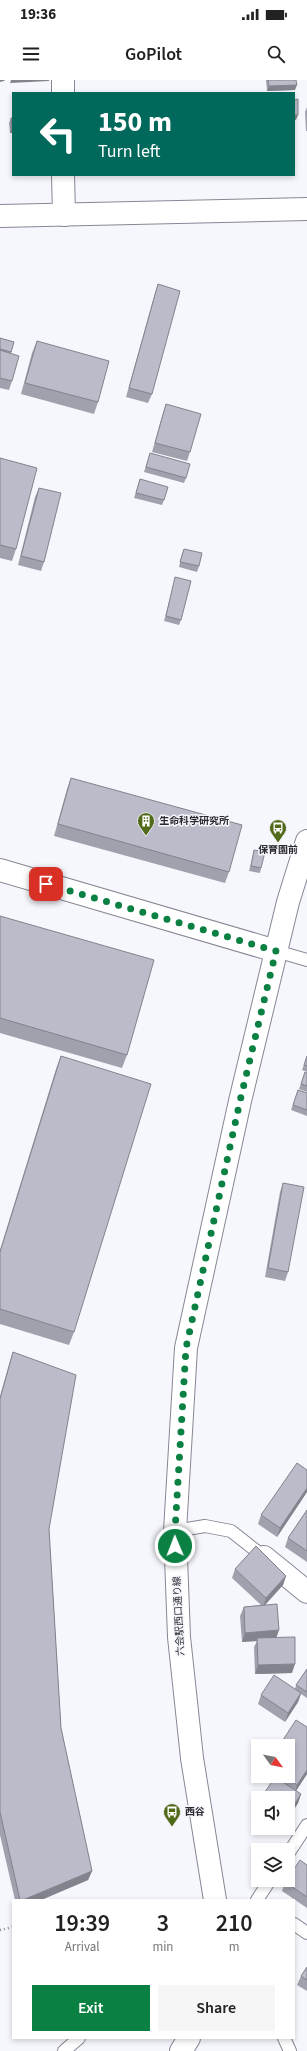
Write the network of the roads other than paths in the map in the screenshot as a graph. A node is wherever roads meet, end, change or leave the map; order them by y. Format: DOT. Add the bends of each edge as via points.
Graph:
graph roads {
  1 [pos="63,80"];
  2 [pos="63,92"];
  3 [pos="64,176"];
  4 [pos="307,209"];
  5 [pos="64,215"];
  6 [pos="0,216"];
  7 [pos="307,841"];
  8 [pos="0,870"];
  9 [pos="276,951"];
  10 [pos="307,960"];
  11 [pos="175,1531"];
  12 [pos="264,1557"];
  13 [pos="307,1592"];
  14 [pos="307,1825"];
  15 [pos="295,1843"];
  16 [pos="265,1887"];
  17 [pos="215,1899"];
  18 [pos="258,1899"];
  19 [pos="295,1925"];
  20 [pos="307,1933"];
  21 [pos="78,2039"];
  22 [pos="189,2039"];
  23 [pos="284,2039"];
  24 [pos="64,2051"];
  25 [pos="182,2051"];
  26 [pos="290,2051"];
  1 -- 2 [label="street"];
  3 -- 5 [label="street"];
  4 -- 5 [label="street"];
  5 -- 6 [label="street"];
  7 -- 9 [label="street, 六会駅西口通り線"];
  8 -- 9 [label="street"];
  9 -- 10 [label="lane"];
  9 -- 11 [label="street, 六会駅西口通り線" via="186,1348"];
  11 -- 12 [label="lane" via="206,1526 232,1531"];
  11 -- 17 [label="street, 六会駅西口通り線" via="181,1652 192,1758"];
  12 -- 13 [label="street"];
  14 -- 15 [label="lane"];
  16 -- 18 [label="lane"];
  19 -- 20 [label="lane"];
  21 -- 24 [label="lane"];
  22 -- 25 [label="street"];
  23 -- 26 [label="lane"];
}
